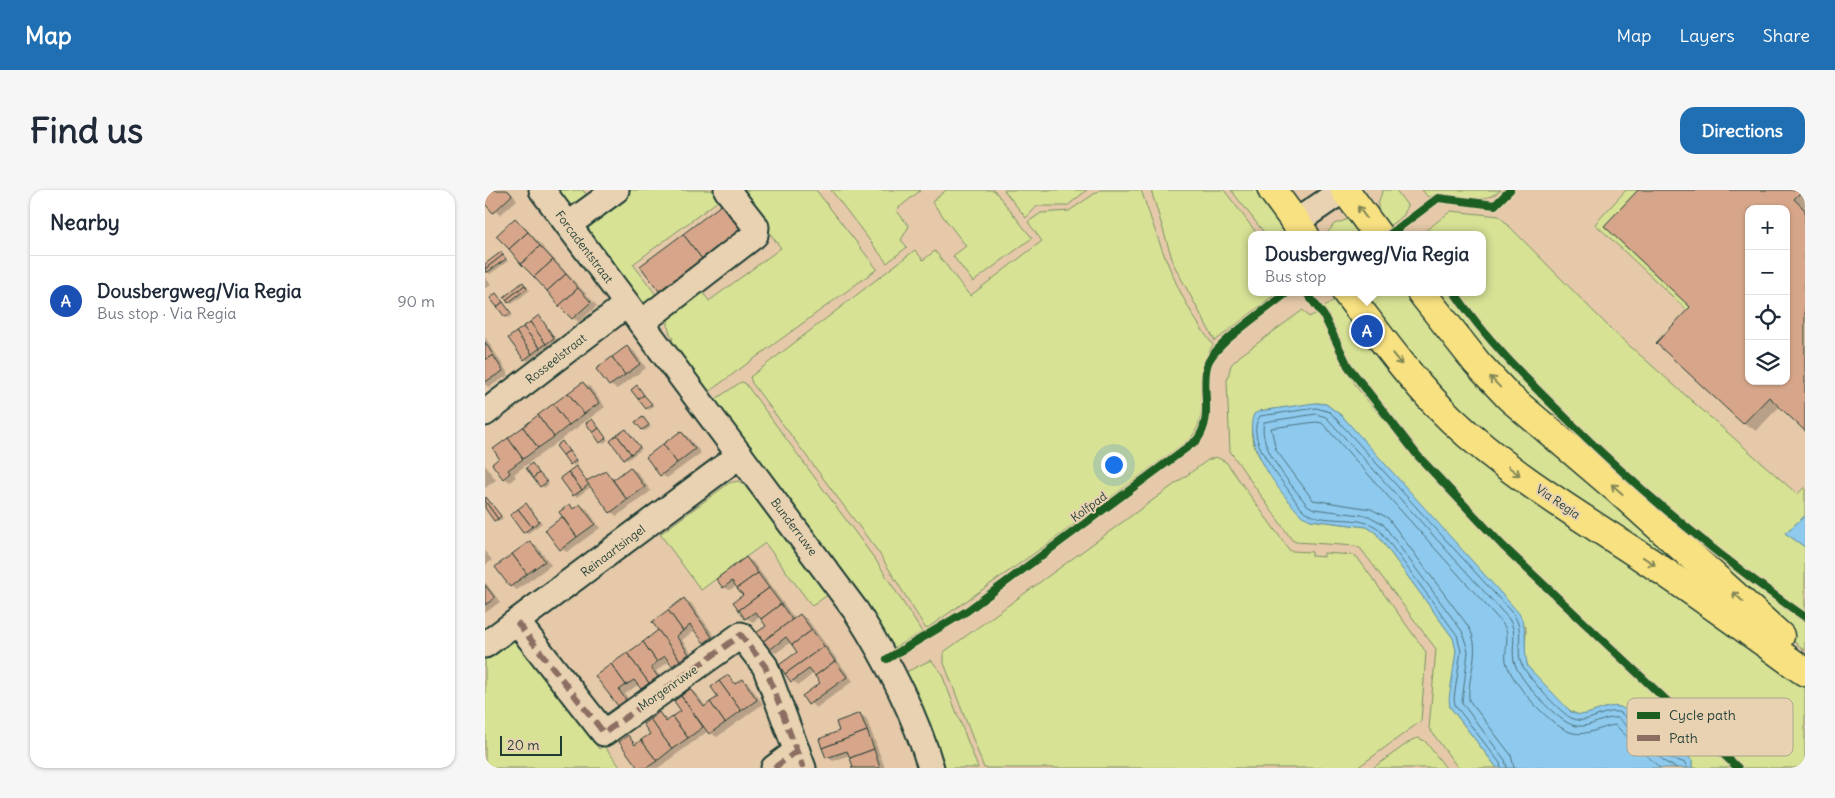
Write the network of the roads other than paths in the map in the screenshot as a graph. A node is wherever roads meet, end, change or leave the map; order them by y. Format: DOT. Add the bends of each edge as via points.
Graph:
graph roads {
  1 [pos="542,190"];
  2 [pos="616,190"];
  3 [pos="727,190"];
  4 [pos="1272,190"];
  5 [pos="1344,190"];
  6 [pos="568,225"];
  7 [pos="1300,229"];
  8 [pos="1376,231"];
  9 [pos="1350,296"];
  10 [pos="1424,296"];
  11 [pos="634,314"];
  12 [pos="485,413"];
  13 [pos="740,455"];
  14 [pos="517,622"];
  15 [pos="485,645"];
  16 [pos="1805,660"];
  17 [pos="1805,672"];
  18 [pos="800,760"];
  19 [pos="774,768"];
  20 [pos="931,768"];
  1 -- 6 [label="street, Forcadentstraat"];
  2 -- 6 [label="street"];
  3 -- 11 [label="street, Rosseelstraat" via="756,226 755,234"];
  4 -- 7 [label="main road"];
  5 -- 7 [label="street"];
  8 -- 5 [label="main road, one-way"];
  6 -- 11 [label="street, Forcadentstraat"];
  9 -- 17 [label="main road, Via Regia, one-way" via="1425,392 1489,452"];
  16 -- 10 [label="main road, one-way" via="1617,489 1509,397 1477,364"];
  11 -- 12 [label="street, Rosseelstraat"];
  11 -- 13 [label="street, Bunderruwe"];
  13 -- 14 [label="street, Reinaartsingel"];
  13 -- 20 [label="street, Bunderruwe" via="856,611 887,659 922,738"];
  14 -- 15 [label="street, Reinaartsingel"];
  14 -- 18 [label="street, Morgenruwe" via="604,733 741,636 765,666"];
  18 -- 19 [label="street, Morgenruwe"];
}
